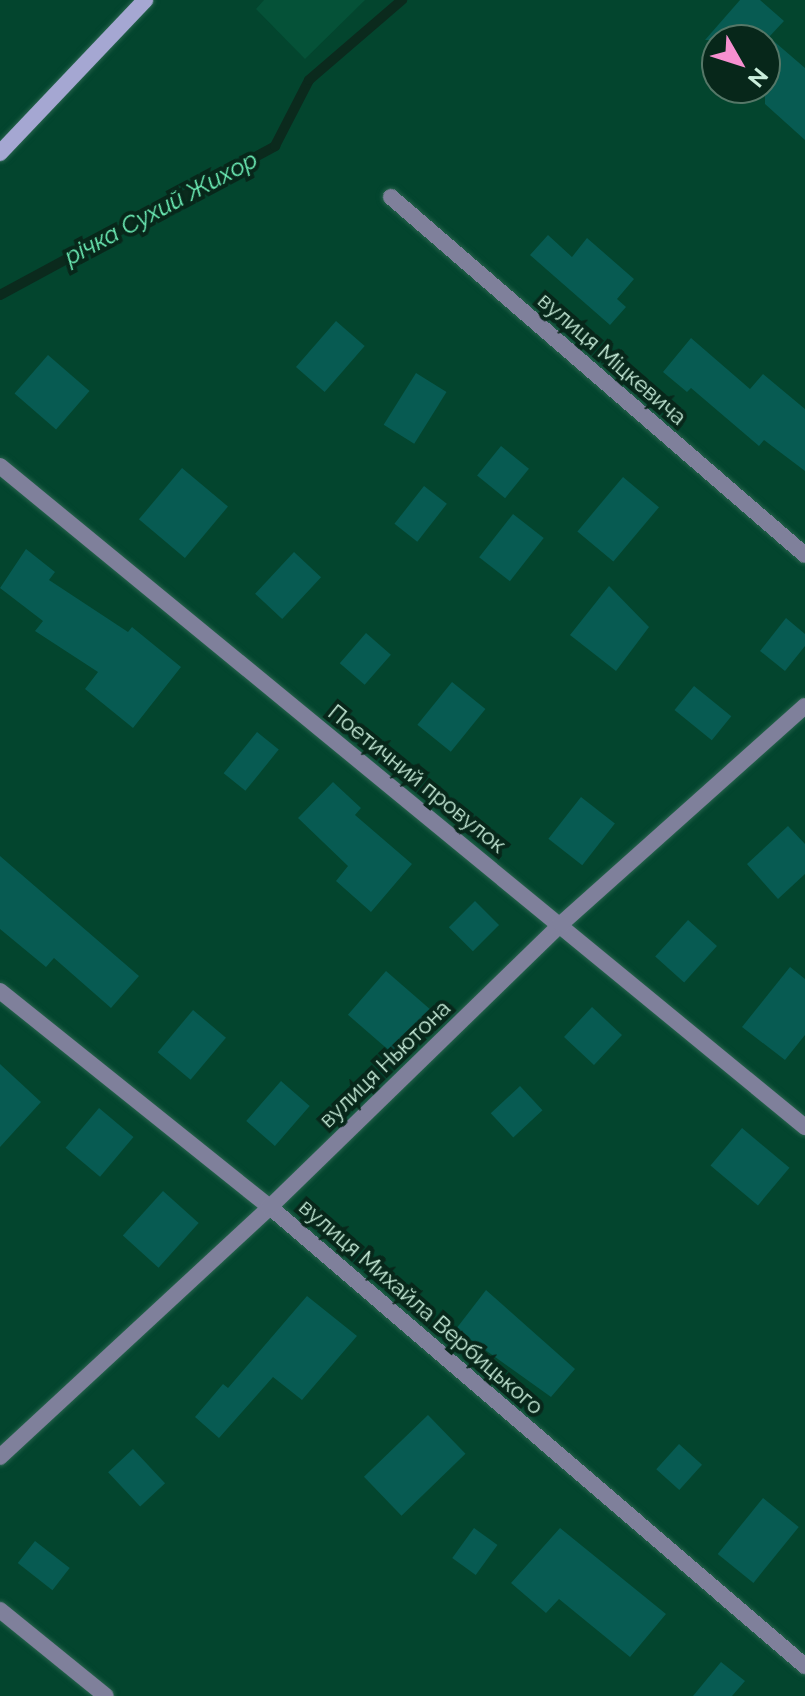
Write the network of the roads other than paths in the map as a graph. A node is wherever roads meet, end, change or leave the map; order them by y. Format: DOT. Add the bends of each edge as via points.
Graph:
graph roads {
  1 [pos="145,0"];
  2 [pos="0,153"];
  3 [pos="391,197"];
  4 [pos="0,466"];
  5 [pos="805,555"];
  6 [pos="805,706"];
  7 [pos="561,924"];
  8 [pos="0,991"];
  9 [pos="805,1127"];
  10 [pos="270,1207"];
  11 [pos="0,1457"];
  12 [pos="0,1610"];
  13 [pos="805,1666"];
  14 [pos="106,1696"];
  1 -- 2 [label="main road"];
  3 -- 5 [label="street, вулиця Міцкевича"];
  4 -- 7 [label="street, Поетичний провулок"];
  6 -- 7 [label="street, вулиця Ньютона"];
  7 -- 9 [label="street, Поетичний провулок"];
  7 -- 10 [label="street, вулиця Ньютона"];
  8 -- 10 [label="street, вулиця Михайла Вербицького"];
  10 -- 11 [label="street, вулиця Ньютона"];
  10 -- 13 [label="street, вулиця Михайла Вербицького"];
  12 -- 14 [label="street"];
}
